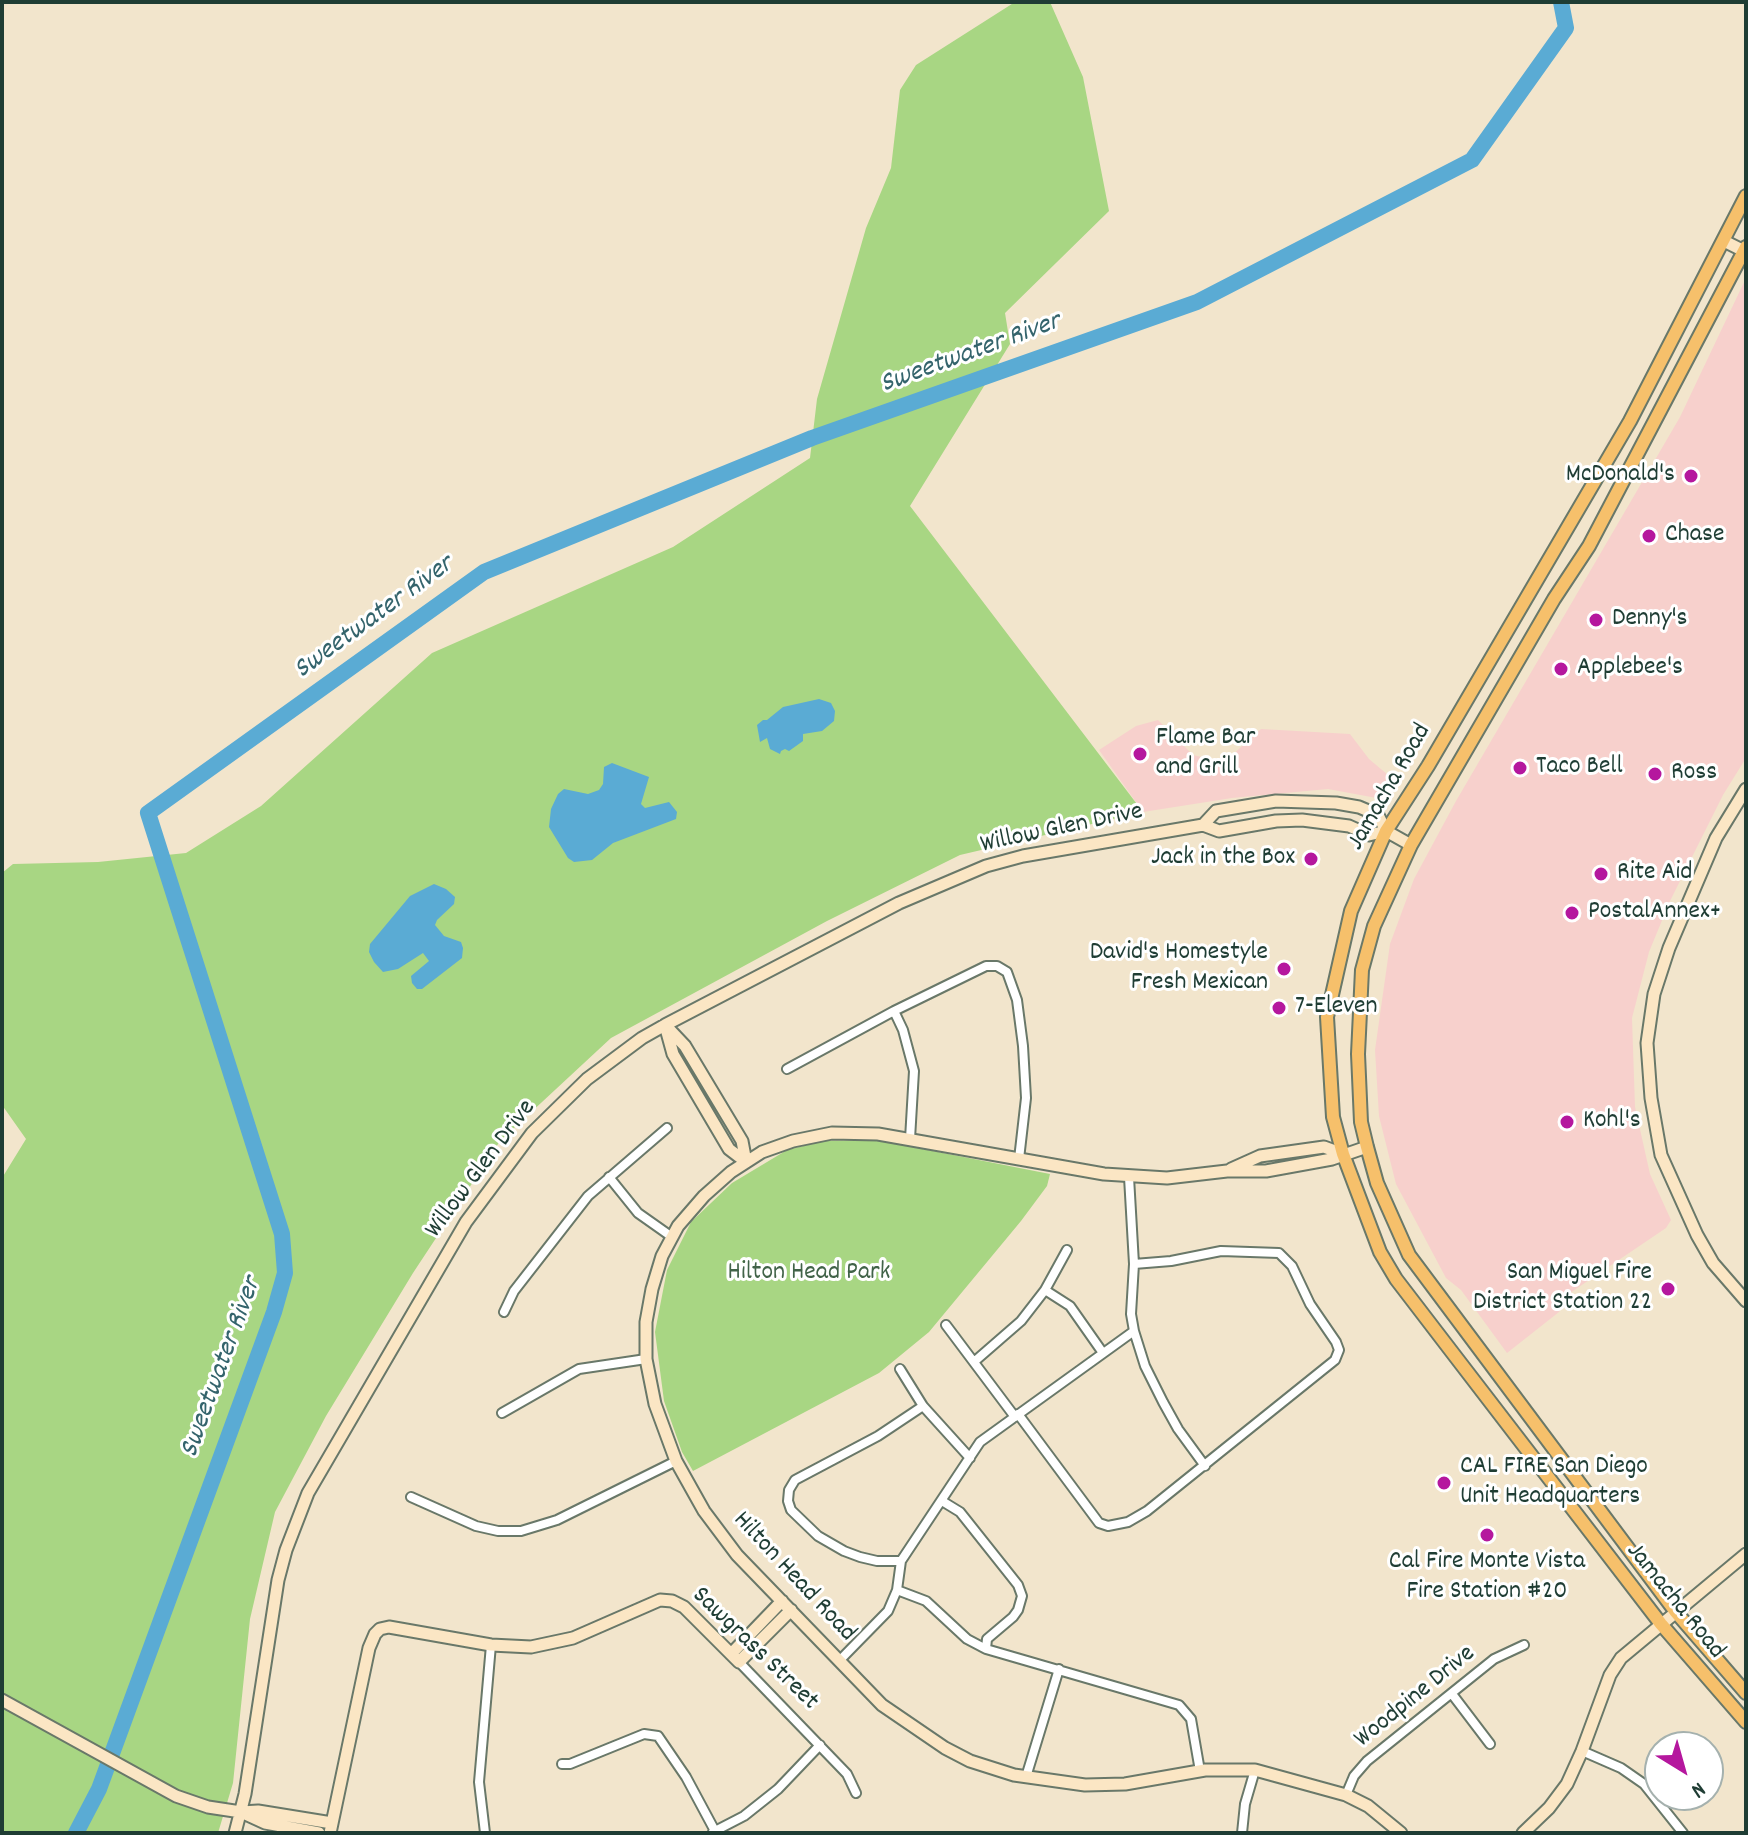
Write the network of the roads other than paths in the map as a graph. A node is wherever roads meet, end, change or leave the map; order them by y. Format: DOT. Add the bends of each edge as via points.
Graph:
graph roads {
  1 [pos="1746,196"];
  2 [pos="1724,241"];
  3 [pos="1745,251"];
  4 [pos="1746,789"];
  5 [pos="1203,825"];
  6 [pos="1386,831"];
  7 [pos="1411,845"];
  8 [pos="894,1011"];
  9 [pos="665,1025"];
  10 [pos="787,1069"];
  11 [pos="667,1128"];
  12 [pos="910,1139"];
  13 [pos="1367,1147"];
  14 [pos="1343,1154"];
  15 [pos="1019,1159"];
  16 [pos="746,1162"];
  17 [pos="609,1177"];
  18 [pos="1129,1177"];
  19 [pos="672,1237"];
  20 [pos="1067,1250"];
  21 [pos="1134,1264"];
  22 [pos="1045,1290"];
  23 [pos="1746,1301"];
  24 [pos="504,1312"];
  25 [pos="946,1325"];
  26 [pos="1134,1331"];
  27 [pos="1103,1353"];
  28 [pos="646,1359"];
  29 [pos="975,1361"];
  30 [pos="900,1369"];
  31 [pos="923,1406"];
  32 [pos="502,1413"];
  33 [pos="1016,1415"];
  34 [pos="970,1458"];
  35 [pos="676,1461"];
  36 [pos="1205,1466"];
  37 [pos="411,1497"];
  38 [pos="942,1501"];
  39 [pos="1746,1554"];
  40 [pos="901,1561"];
  41 [pos="897,1590"];
  42 [pos="787,1605"];
  43 [pos="1675,1611"];
  44 [pos="1661,1624"];
  45 [pos="491,1645"];
  46 [pos="1524,1645"];
  47 [pos="986,1649"];
  48 [pos="735,1658"];
  49 [pos="840,1660"];
  50 [pos="1059,1669"];
  51 [pos="1746,1693"];
  52 [pos="1452,1694"];
  53 [pos="2,1700"];
  54 [pos="1746,1722"];
  55 [pos="1490,1744"];
  56 [pos="820,1745"];
  57 [pos="1582,1751"];
  58 [pos="562,1764"];
  59 [pos="1255,1770"];
  60 [pos="1200,1771"];
  61 [pos="1026,1777"];
  62 [pos="856,1793"];
  63 [pos="1346,1795"];
  64 [pos="241,1812"];
  65 [pos="331,1828"];
  66 [pos="713,1832"];
  67 [pos="235,1833"];
  68 [pos="319,1833"];
  69 [pos="485,1833"];
  70 [pos="1242,1833"];
  71 [pos="1401,1833"];
  72 [pos="1523,1833"];
  73 [pos="1683,1833"];
  1 -- 2 [label="main road, Jamacha Road"];
  2 -- 3 [label="street"];
  2 -- 6 [label="main road, Jamacha Road" via="1630,421"];
  3 -- 7 [label="main road, Jamacha Road" via="1589,546"];
  4 -- 23 [label="street" via="1716,838 1669,948 1654,994 1647,1043 1661,1155 1713,1263"];
  5 -- 6 [label="street, Willow Glen Drive" via="1219,831 1302,820 1349,826 1369,835"];
  5 -- 6 [label="street, Willow Glen Drive" via="1216,811 1302,800 1359,807 1380,817"];
  5 -- 9 [label="street, Willow Glen Drive" via="1023,856 963,874"];
  6 -- 7 [label="street, Willow Glen Drive"];
  6 -- 14 [label="main road, Jamacha Road" via="1351,911 1327,1017 1333,1117"];
  7 -- 13 [label="main road, Jamacha Road" via="1374,926 1362,970 1358,1054"];
  8 -- 10 [label="street"];
  8 -- 12 [label="street" via="914,1071"];
  8 -- 15 [label="street" via="986,966 1007,972 1017,1000 1025,1085"];
  9 -- 16 [label="street" via="673,1054 729,1149"];
  9 -- 64 [label="street, Willow Glen Drive" via="576,1089 508,1164 460,1232 322,1465 296,1521 278,1580"];
  11 -- 17 [label="street"];
  12 -- 15 [label="street, Hilton Head Road"];
  12 -- 16 [label="street, Hilton Head Road" via="860,1132 823,1134 784,1143"];
  13 -- 14 [label="street, Hilton Head Road"];
  13 -- 43 [label="main road, Jamacha Road" via="1409,1255"];
  14 -- 18 [label="street, Hilton Head Road" via="1266,1171"];
  14 -- 44 [label="main road, Jamacha Road" via="1380,1252 1396,1279"];
  15 -- 18 [label="street, Hilton Head Road"];
  16 -- 19 [label="street, Hilton Head Road" via="704,1196"];
  17 -- 19 [label="street" via="638,1213"];
  17 -- 24 [label="street" via="584,1200 514,1291"];
  18 -- 21 [label="street"];
  19 -- 28 [label="street, Hilton Head Road" via="649,1301"];
  20 -- 22 [label="street"];
  21 -- 26 [label="street"];
  21 -- 36 [label="street" via="1221,1251 1279,1253 1292,1266 1339,1350 1329,1366"];
  22 -- 27 [label="street" via="1070,1306"];
  22 -- 29 [label="street" via="1021,1321"];
  25 -- 29 [label="street"];
  26 -- 27 [label="street"];
  26 -- 36 [label="street" via="1145,1366 1178,1429"];
  27 -- 33 [label="street"];
  28 -- 32 [label="street" via="584,1367"];
  28 -- 35 [label="street, Hilton Head Road" via="655,1404"];
  29 -- 33 [label="street"];
  30 -- 31 [label="street"];
  31 -- 34 [label="street"];
  31 -- 40 [label="street" via="795,1480 789,1490 791,1510 818,1536 860,1557"];
  33 -- 34 [label="street" via="980,1442"];
  33 -- 36 [label="street" via="1099,1523 1108,1526 1147,1511"];
  34 -- 38 [label="street"];
  35 -- 37 [label="street" via="549,1524 521,1531 476,1526"];
  35 -- 42 [label="street, Hilton Head Road" via="729,1544"];
  38 -- 40 [label="street"];
  38 -- 47 [label="street" via="960,1512 1022,1596 1018,1610 990,1635"];
  39 -- 43 [label="street"];
  40 -- 41 [label="street"];
  41 -- 47 [label="street" via="926,1601 967,1639"];
  41 -- 49 [label="street" via="888,1611"];
  42 -- 48 [label="street"];
  42 -- 49 [label="street, Hilton Head Road"];
  43 -- 44 [label="street"];
  43 -- 51 [label="main road, Jamacha Road"];
  44 -- 54 [label="main road, Jamacha Road"];
  44 -- 57 [label="street" via="1621,1658 1610,1675"];
  45 -- 48 [label="street, Sawgrass Street" via="561,1642 660,1600 684,1607"];
  45 -- 65 [label="street, Sawgrass Street" via="389,1627 375,1634"];
  45 -- 69 [label="street" via="479,1782"];
  46 -- 52 [label="street, Woodpine Drive" via="1494,1659"];
  47 -- 50 [label="street"];
  48 -- 56 [label="street, Sawgrass Street"];
  49 -- 61 [label="street, Hilton Head Road" via="882,1705 945,1748"];
  50 -- 60 [label="street" via="1179,1705 1191,1719"];
  50 -- 61 [label="street"];
  52 -- 55 [label="street"];
  52 -- 63 [label="street, Woodpine Drive" via="1367,1761"];
  53 -- 64 [label="street" via="176,1796"];
  56 -- 62 [label="street, Sawgrass Street" via="847,1774"];
  56 -- 66 [label="street" via="778,1789"];
  57 -- 72 [label="street" via="1559,1795"];
  57 -- 73 [label="street" via="1644,1784"];
  58 -- 66 [label="street" via="644,1734 658,1736"];
  59 -- 60 [label="street, Hilton Head Road"];
  59 -- 63 [label="street, Hilton Head Road"];
  59 -- 70 [label="street"];
  60 -- 61 [label="street, Hilton Head Road" via="1125,1784"];
  63 -- 71 [label="street, Hilton Head Road"];
  64 -- 65 [label="street"];
  64 -- 67 [label="street, Willow Glen Drive"];
  64 -- 68 [label="street" via="265,1823"];
}
